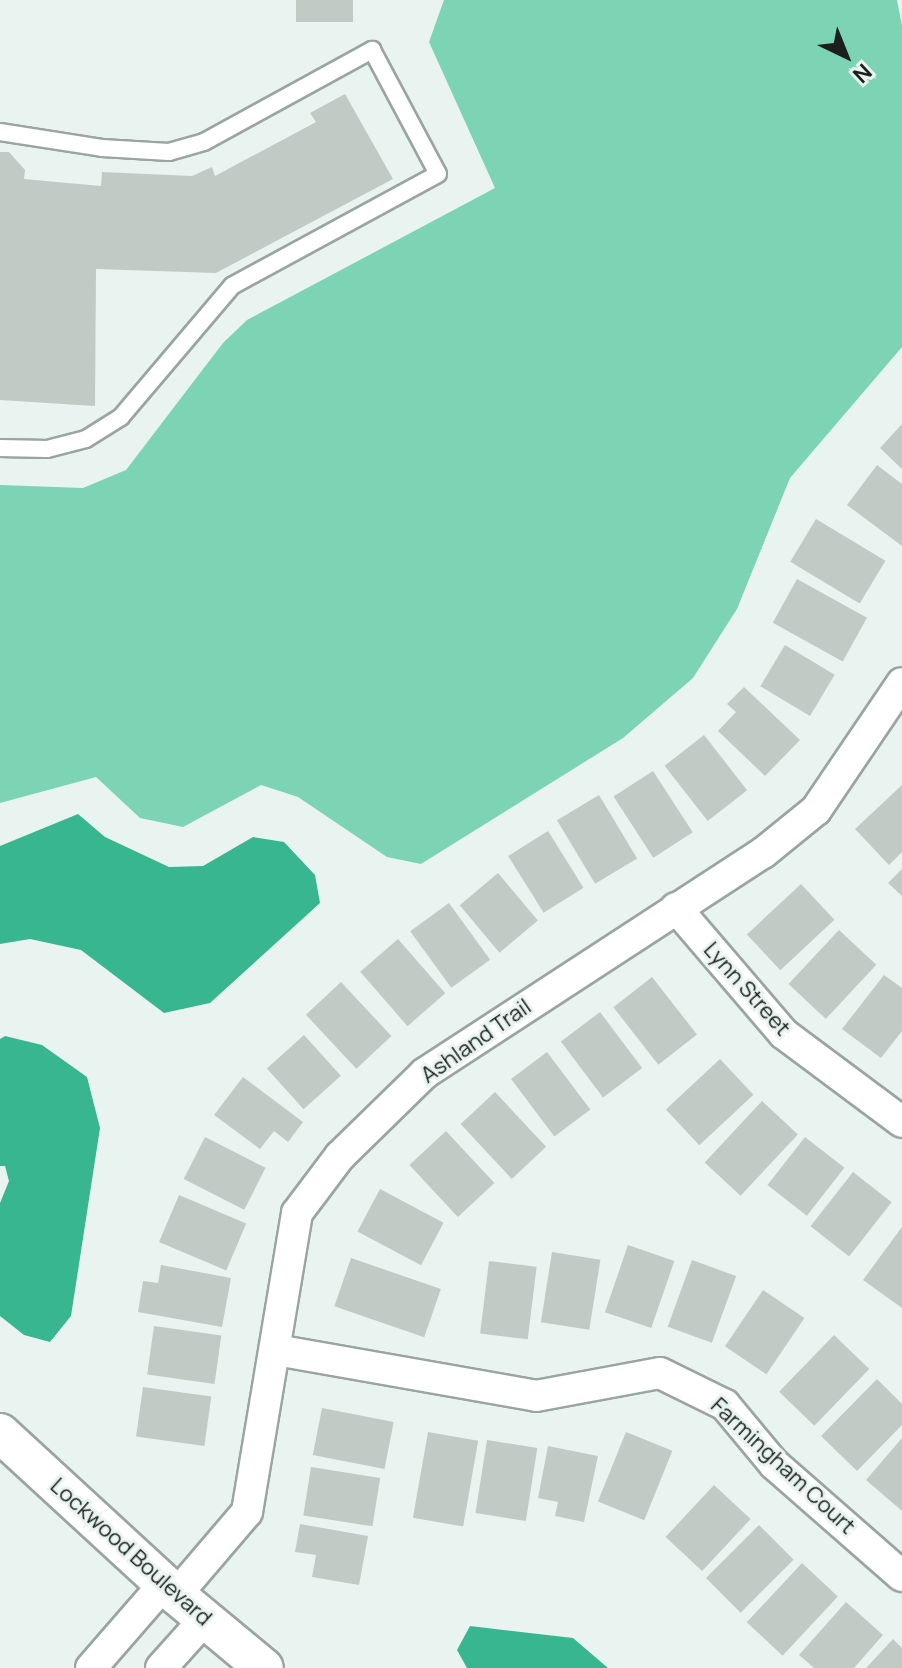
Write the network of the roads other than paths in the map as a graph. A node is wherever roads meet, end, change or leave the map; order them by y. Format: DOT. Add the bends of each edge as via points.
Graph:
graph roads {
  1 [pos="0,132"];
  2 [pos="0,448"];
  3 [pos="900,695"];
  4 [pos="676,908"];
  5 [pos="902,1122"];
  6 [pos="276,1350"];
  7 [pos="0,1433"];
  8 [pos="902,1576"];
  9 [pos="182,1599"];
  10 [pos="96,1666"];
  11 [pos="161,1668"];
  12 [pos="264,1668"];
  1 -- 2 [label="lane" via="169,152 204,142 372,50 438,174 232,286 121,417 86,439 47,449"];
  3 -- 4 [label="street, Ashland Trail" via="816,810 763,853"];
  4 -- 5 [label="street, Lynn Street" via="784,1034"];
  4 -- 6 [label="street, Ashland Trail" via="425,1073 340,1156 297,1213"];
  6 -- 8 [label="street, Farmingham Court" via="536,1396 660,1373 725,1405 774,1464"];
  6 -- 9 [label="street, Ashland Trail" via="247,1512"];
  7 -- 9 [label="street, Lockwood Boulevard"];
  9 -- 10 [label="street"];
  9 -- 11 [label="street"];
  9 -- 12 [label="street, Lockwood Boulevard"];
}
